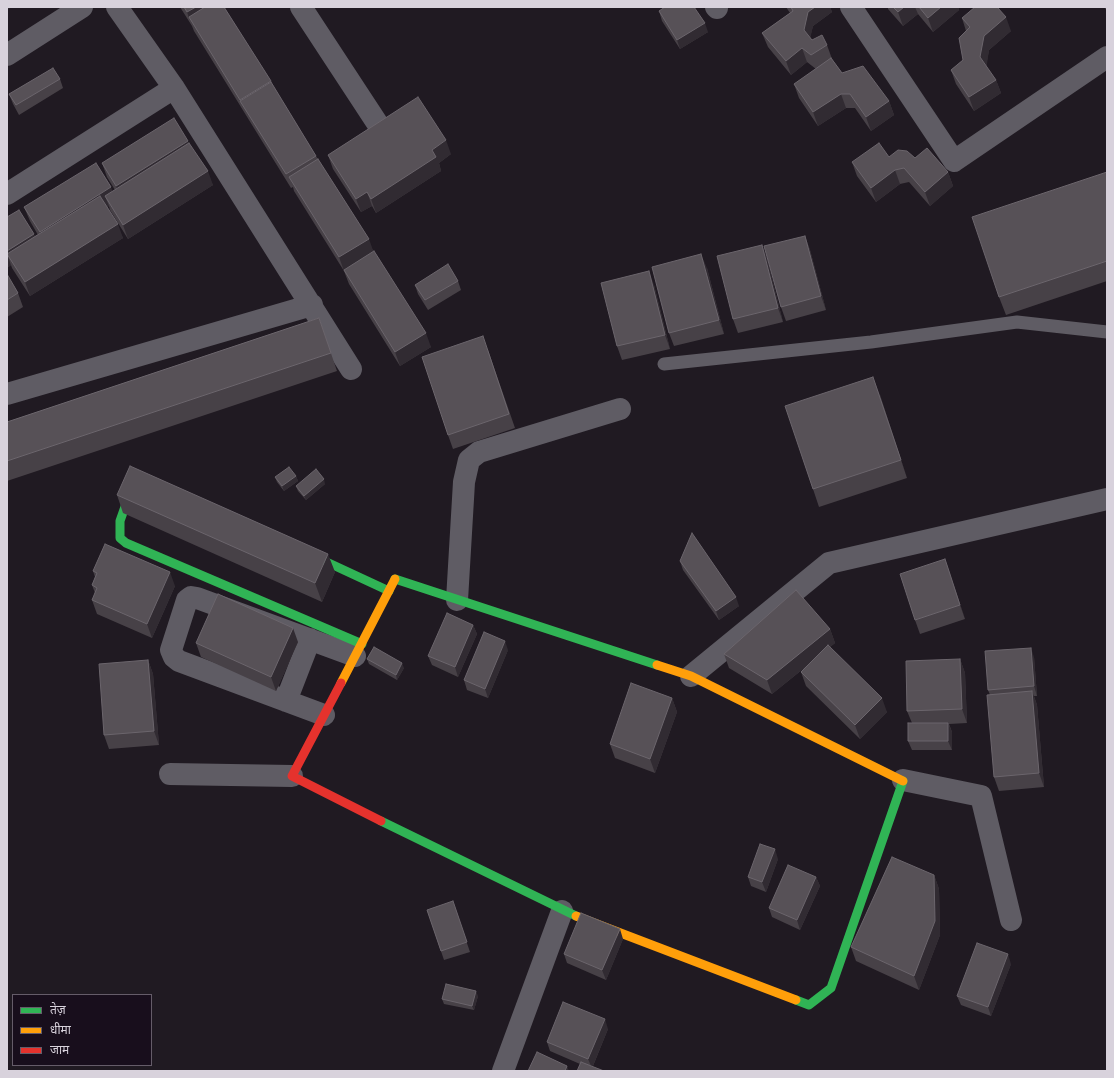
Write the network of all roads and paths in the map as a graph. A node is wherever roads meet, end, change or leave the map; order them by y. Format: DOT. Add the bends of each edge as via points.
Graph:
graph roads {
  1 [pos="82,7"];
  2 [pos="117,7"];
  3 [pos="851,7"];
  4 [pos="308,9"];
  5 [pos="7,56"];
  6 [pos="1107,57"];
  7 [pos="174,88"];
  8 [pos="382,130"];
  9 [pos="7,194"];
  10 [pos="312,304"];
  11 [pos="1107,332"];
  12 [pos="664,364"];
  13 [pos="350,369"];
  14 [pos="7,394"];
  15 [pos="620,409"];
  16 [pos="142,480"];
  17 [pos="1107,499"];
  18 [pos="296,548"];
  19 [pos="389,591"];
  20 [pos="457,600"];
  21 [pos="310,639"];
  22 [pos="359,650"];
  23 [pos="691,676"];
  24 [pos="286,701"];
  25 [pos="324,715"];
  26 [pos="170,774"];
  27 [pos="292,776"];
  28 [pos="903,780"];
  29 [pos="562,911"];
  30 [pos="1011,920"];
  31 [pos="503,1071"];
  1 -- 5 [label="street"];
  2 -- 7 [label="street"];
  3 -- 6 [label="street" via="954,161"];
  4 -- 8 [label="street"];
  7 -- 9 [label="street"];
  7 -- 10 [label="street"];
  10 -- 13 [label="street"];
  10 -- 14 [label="street"];
  11 -- 12 [label="lane" via="1017,322 871,342"];
  15 -- 20 [label="street" via="479,452 469,460 464,482"];
  16 -- 22 [label="street" via="136,480 132,484 120,521 120,538"];
  17 -- 23 [label="street" via="829,563"];
  18 -- 19 [label="street"];
  19 -- 20 [label="street" via="395,579"];
  19 -- 22 [label="street"];
  20 -- 23 [label="street"];
  21 -- 22 [label="street"];
  21 -- 24 [label="street"];
  21 -- 24 [label="street" via="197,598 191,597 187,600 171,650 174,657"];
  22 -- 25 [label="street"];
  23 -- 28 [label="street"];
  24 -- 25 [label="street"];
  25 -- 27 [label="street"];
  26 -- 27 [label="street"];
  27 -- 29 [label="street"];
  28 -- 29 [label="street" via="831,988 809,1004"];
  28 -- 30 [label="street" via="981,796"];
  29 -- 31 [label="street"];
}
